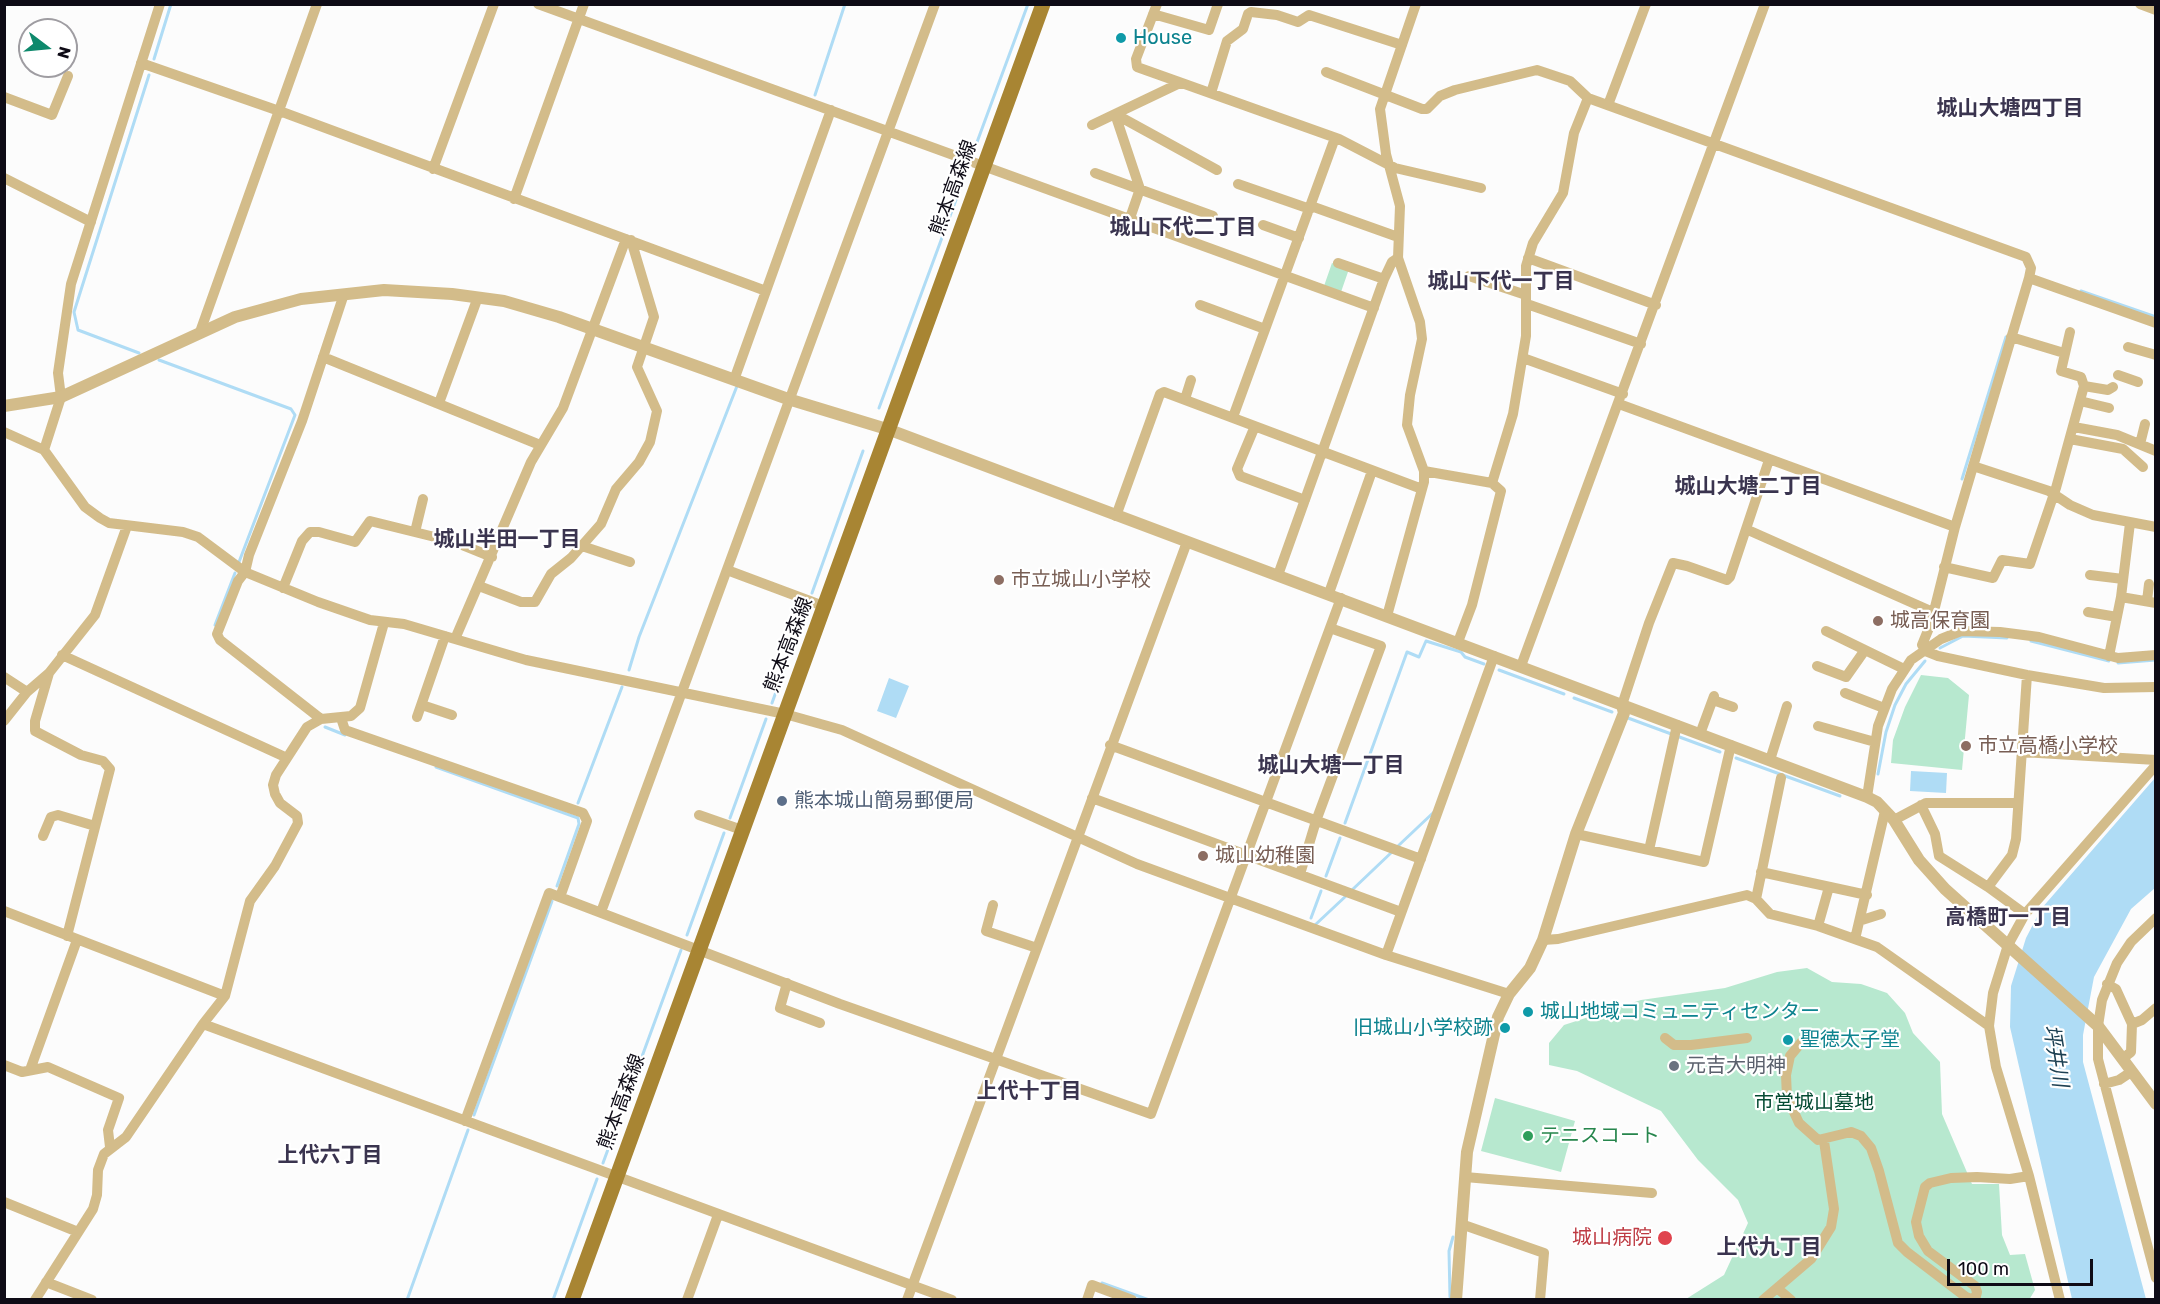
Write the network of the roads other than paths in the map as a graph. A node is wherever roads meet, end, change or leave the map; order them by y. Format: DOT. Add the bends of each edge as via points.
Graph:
graph roads {
  1 [pos="160,4"];
  2 [pos="317,4"];
  3 [pos="494,4"];
  4 [pos="538,4"];
  5 [pos="584,4"];
  6 [pos="935,4"];
  7 [pos="1043,4"];
  8 [pos="1218,4"];
  9 [pos="1646,4"];
  10 [pos="1765,4"];
  11 [pos="2140,4"];
  12 [pos="1416,5"];
  13 [pos="1155,9"];
  14 [pos="2156,10"];
  15 [pos="579,19"];
  16 [pos="1402,45"];
  17 [pos="141,63"];
  18 [pos="1326,72"];
  19 [pos="67,78"];
  20 [pos="1180,82"];
  21 [pos="1210,93"];
  22 [pos="1385,95"];
  23 [pos="4,96"];
  24 [pos="1588,98"];
  25 [pos="1608,105"];
  26 [pos="831,110"];
  27 [pos="278,111"];
  28 [pos="1116,114"];
  29 [pos="1092,125"];
  30 [pos="889,131"];
  31 [pos="1335,138"];
  32 [pos="1714,143"];
  33 [pos="983,166"];
  34 [pos="1389,166"];
  35 [pos="433,169"];
  36 [pos="1217,170"];
  37 [pos="1095,173"];
  38 [pos="4,178"];
  39 [pos="1238,184"];
  40 [pos="1481,188"];
  41 [pos="1140,189"];
  42 [pos="514,199"];
  43 [pos="1310,207"];
  44 [pos="1213,216"];
  45 [pos="1130,218"];
  46 [pos="91,222"];
  47 [pos="1263,225"];
  48 [pos="1398,237"];
  49 [pos="1299,238"];
  50 [pos="628,240"];
  51 [pos="1398,258"];
  52 [pos="1528,258"];
  53 [pos="1338,262"];
  54 [pos="1284,276"];
  55 [pos="1469,276"];
  56 [pos="2029,278"];
  57 [pos="1384,279"];
  58 [pos="766,291"];
  59 [pos="344,294"];
  60 [pos="478,297"];
  61 [pos="1527,299"];
  62 [pos="1200,305"];
  63 [pos="1656,305"];
  64 [pos="1374,308"];
  65 [pos="2156,323"];
  66 [pos="591,329"];
  67 [pos="1265,329"];
  68 [pos="200,332"];
  69 [pos="2070,332"];
  70 [pos="2011,337"];
  71 [pos="1641,344"];
  72 [pos="2128,347"];
  73 [pos="645,348"];
  74 [pos="2064,353"];
  75 [pos="2156,355"];
  76 [pos="323,357"];
  77 [pos="1523,358"];
  78 [pos="2118,375"];
  79 [pos="734,380"];
  80 [pos="1191,380"];
  81 [pos="2138,382"];
  82 [pos="2084,386"];
  83 [pos="2113,387"];
  84 [pos="61,397"];
  85 [pos="788,399"];
  86 [pos="1185,399"];
  87 [pos="1621,399"];
  88 [pos="2080,401"];
  89 [pos="439,403"];
  90 [pos="4,406"];
  91 [pos="2109,408"];
  92 [pos="1233,417"];
  93 [pos="2145,424"];
  94 [pos="1255,426"];
  95 [pos="2074,427"];
  96 [pos="890,430"];
  97 [pos="4,432"];
  98 [pos="2070,439"];
  99 [pos="540,444"];
  100 [pos="2140,444"];
  101 [pos="44,450"];
  102 [pos="2156,451"];
  103 [pos="1322,452"];
  104 [pos="1769,460"];
  105 [pos="1973,466"];
  106 [pos="2144,467"];
  107 [pos="1372,471"];
  108 [pos="1424,471"];
  109 [pos="1492,483"];
  110 [pos="1422,489"];
  111 [pos="2054,493"];
  112 [pos="423,499"];
  113 [pos="1305,500"];
  114 [pos="1116,516"];
  115 [pos="2130,523"];
  116 [pos="128,526"];
  117 [pos="1955,527"];
  118 [pos="2156,527"];
  119 [pos="1748,530"];
  120 [pos="415,532"];
  121 [pos="1187,542"];
  122 [pos="582,546"];
  123 [pos="492,557"];
  124 [pos="630,562"];
  125 [pos="1944,567"];
  126 [pos="727,570"];
  127 [pos="245,572"];
  128 [pos="1278,574"];
  129 [pos="2090,575"];
  130 [pos="2123,579"];
  131 [pos="2149,584"];
  132 [pos="479,586"];
  133 [pos="283,588"];
  134 [pos="1335,596"];
  135 [pos="2121,597"];
  136 [pos="2151,602"];
  137 [pos="826,607"];
  138 [pos="1933,612"];
  139 [pos="2088,612"];
  140 [pos="1387,616"];
  141 [pos="2117,617"];
  142 [pos="384,623"];
  143 [pos="1330,628"];
  144 [pos="1826,631"];
  145 [pos="450,638"];
  146 [pos="1458,642"];
  147 [pos="1924,649"];
  148 [pos="1865,650"];
  149 [pos="2156,655"];
  150 [pos="62,656"];
  151 [pos="1494,656"];
  152 [pos="2109,656"];
  153 [pos="1521,666"];
  154 [pos="1817,666"];
  155 [pos="1904,669"];
  156 [pos="49,673"];
  157 [pos="2027,675"];
  158 [pos="4,677"];
  159 [pos="2156,687"];
  160 [pos="27,692"];
  161 [pos="680,693"];
  162 [pos="1845,693"];
  163 [pos="422,705"];
  164 [pos="1622,705"];
  165 [pos="1787,706"];
  166 [pos="1733,707"];
  167 [pos="1884,708"];
  168 [pos="785,714"];
  169 [pos="452,715"];
  170 [pos="417,717"];
  171 [pos="341,718"];
  172 [pos="321,719"];
  173 [pos="4,721"];
  174 [pos="1818,726"];
  175 [pos="1676,732"];
  176 [pos="1700,734"];
  177 [pos="1875,742"];
  178 [pos="1110,745"];
  179 [pos="1731,745"];
  180 [pos="2022,752"];
  181 [pos="285,757"];
  182 [pos="1770,760"];
  183 [pos="2156,760"];
  184 [pos="2156,765"];
  185 [pos="1783,772"];
  186 [pos="1867,797"];
  187 [pos="1092,798"];
  188 [pos="1266,802"];
  189 [pos="2018,803"];
  190 [pos="1921,805"];
  191 [pos="699,815"];
  192 [pos="1890,815"];
  193 [pos="1316,821"];
  194 [pos="95,826"];
  195 [pos="742,830"];
  196 [pos="1576,834"];
  197 [pos="43,836"];
  198 [pos="1078,837"];
  199 [pos="1649,850"];
  200 [pos="1247,855"];
  201 [pos="1939,856"];
  202 [pos="1421,859"];
  203 [pos="1925,868"];
  204 [pos="1761,872"];
  205 [pos="1300,874"];
  206 [pos="1829,887"];
  207 [pos="1988,887"];
  208 [pos="1867,895"];
  209 [pos="560,897"];
  210 [pos="1231,898"];
  211 [pos="1756,899"];
  212 [pos="993,905"];
  213 [pos="4,910"];
  214 [pos="601,912"];
  215 [pos="1401,912"];
  216 [pos="1881,914"];
  217 [pos="2025,914"];
  218 [pos="2156,918"];
  219 [pos="1862,920"];
  220 [pos="1818,926"];
  221 [pos="72,938"];
  222 [pos="1855,939"];
  223 [pos="1543,940"];
  224 [pos="698,948"];
  225 [pos="1037,948"];
  226 [pos="2012,949"];
  227 [pos="1386,955"];
  228 [pos="787,983"];
  229 [pos="2107,984"];
  230 [pos="1509,994"];
  231 [pos="225,996"];
  232 [pos="2156,1008"];
  233 [pos="820,1023"];
  234 [pos="2094,1023"];
  235 [pos="203,1024"];
  236 [pos="2132,1024"];
  237 [pos="1989,1026"];
  238 [pos="1665,1038"];
  239 [pos="1747,1038"];
  240 [pos="1806,1038"];
  241 [pos="995,1057"];
  242 [pos="2122,1059"];
  243 [pos="4,1065"];
  244 [pos="30,1070"];
  245 [pos="2131,1072"];
  246 [pos="2104,1084"];
  247 [pos="2156,1104"];
  248 [pos="465,1121"];
  249 [pos="1824,1141"];
  250 [pos="110,1147"];
  251 [pos="2029,1176"];
  252 [pos="617,1177"];
  253 [pos="1465,1178"];
  254 [pos="1652,1193"];
  255 [pos="4,1202"];
  256 [pos="718,1215"];
  257 [pos="1461,1224"];
  258 [pos="78,1232"];
  259 [pos="2156,1278"];
  260 [pos="46,1282"];
  261 [pos="912,1285"];
  262 [pos="1777,1288"];
  263 [pos="35,1299"];
  264 [pos="92,1299"];
  265 [pos="572,1299"];
  266 [pos="687,1299"];
  267 [pos="907,1299"];
  268 [pos="952,1299"];
  269 [pos="1088,1299"];
  270 [pos="1132,1299"];
  271 [pos="1457,1299"];
  272 [pos="1540,1299"];
  273 [pos="1762,1299"];
  274 [pos="1791,1299"];
  275 [pos="1974,1299"];
  276 [pos="2060,1299"];
  1 -- 17 [label="street"];
  2 -- 27 [label="street"];
  3 -- 35 [label="street"];
  4 -- 15 [label="street"];
  5 -- 15 [label="street"];
  6 -- 30 [label="street"];
  7 -- 33 [label="main road, 熊本高森線"];
  8 -- 13 [label="street" via="1209,30"];
  9 -- 25 [label="street"];
  10 -- 32 [label="street"];
  11 -- 14 [label="street"];
  12 -- 16 [label="street"];
  13 -- 20 [label="street" via="1135,64"];
  15 -- 26 [label="street"];
  15 -- 42 [label="street"];
  16 -- 21 [label="street" via="1309,15 1298,22 1251,12 1242,29 1227,41"];
  16 -- 22 [label="street"];
  17 -- 27 [label="street"];
  17 -- 46 [label="street"];
  18 -- 22 [label="street"];
  19 -- 23 [label="street" via="52,115"];
  20 -- 21 [label="street"];
  20 -- 28 [label="street"];
  21 -- 31 [label="street"];
  22 -- 24 [label="street" via="1427,109 1440,96 1455,90 1537,70 1570,81"];
  22 -- 34 [label="street" via="1380,115"];
  24 -- 25 [label="street"];
  24 -- 52 [label="street" via="1574,133 1563,193"];
  25 -- 32 [label="street"];
  26 -- 30 [label="street"];
  26 -- 58 [label="street"];
  27 -- 35 [label="street"];
  27 -- 68 [label="street"];
  28 -- 29 [label="street"];
  28 -- 36 [label="street"];
  28 -- 41 [label="street"];
  30 -- 33 [label="street"];
  30 -- 85 [label="street"];
  31 -- 34 [label="street"];
  31 -- 43 [label="street"];
  32 -- 56 [label="street" via="2026,257 2031,268"];
  32 -- 63 [label="street"];
  33 -- 45 [label="street"];
  33 -- 96 [label="main road, 熊本高森線"];
  34 -- 40 [label="street"];
  34 -- 48 [label="street" via="1400,206"];
  35 -- 42 [label="street"];
  37 -- 41 [label="street"];
  38 -- 46 [label="street"];
  39 -- 43 [label="street"];
  41 -- 44 [label="street"];
  41 -- 45 [label="street"];
  42 -- 50 [label="street"];
  43 -- 48 [label="street"];
  43 -- 49 [label="street"];
  45 -- 54 [label="street"];
  46 -- 84 [label="street" via="64,315 58,374"];
  47 -- 49 [label="street"];
  48 -- 51 [label="street"];
  49 -- 54 [label="street"];
  50 -- 58 [label="street"];
  50 -- 66 [label="street"];
  50 -- 73 [label="street" via="654,317"];
  51 -- 57 [label="street"];
  51 -- 108 [label="street" via="1420,322 1422,339 1407,425"];
  52 -- 61 [label="street"];
  52 -- 63 [label="street"];
  53 -- 57 [label="street"];
  54 -- 64 [label="street"];
  54 -- 67 [label="street"];
  55 -- 61 [label="street"];
  56 -- 65 [label="street"];
  56 -- 70 [label="street"];
  57 -- 64 [label="street"];
  58 -- 79 [label="street"];
  59 -- 60 [label="street" via="384,290"];
  59 -- 68 [label="street" via="301,299 235,317"];
  59 -- 76 [label="street"];
  60 -- 66 [label="street" via="504,301"];
  60 -- 89 [label="street"];
  61 -- 71 [label="street"];
  61 -- 77 [label="street"];
  62 -- 67 [label="street"];
  63 -- 71 [label="street"];
  64 -- 103 [label="street"];
  66 -- 73 [label="street"];
  66 -- 99 [label="street" via="563,408"];
  67 -- 92 [label="street"];
  68 -- 84 [label="street"];
  69 -- 74 [label="street"];
  70 -- 74 [label="street"];
  70 -- 105 [label="street"];
  71 -- 87 [label="street"];
  72 -- 75 [label="street"];
  73 -- 79 [label="street"];
  73 -- 122 [label="street" via="637,371 656,407 655,428 642,458 622,479 601,524"];
  74 -- 82 [label="street" via="2061,371 2081,377"];
  76 -- 89 [label="street"];
  76 -- 127 [label="street"];
  77 -- 87 [label="street"];
  77 -- 109 [label="street" via="1513,414"];
  78 -- 81 [label="street"];
  79 -- 85 [label="street"];
  80 -- 86 [label="street"];
  82 -- 83 [label="street" via="2108,390"];
  82 -- 88 [label="street"];
  84 -- 90 [label="street"];
  84 -- 101 [label="street"];
  85 -- 96 [label="street"];
  85 -- 126 [label="street"];
  86 -- 92 [label="street"];
  86 -- 114 [label="street" via="1160,394"];
  87 -- 104 [label="street"];
  87 -- 153 [label="street"];
  88 -- 91 [label="street"];
  88 -- 95 [label="street"];
  89 -- 99 [label="street"];
  92 -- 94 [label="street"];
  93 -- 100 [label="street"];
  94 -- 103 [label="street"];
  94 -- 113 [label="street" via="1237,469 1240,476"];
  95 -- 98 [label="street"];
  95 -- 100 [label="street"];
  96 -- 114 [label="street"];
  96 -- 137 [label="main road, 熊本高森線"];
  97 -- 101 [label="street"];
  98 -- 106 [label="street" via="2123,449"];
  98 -- 111 [label="street"];
  99 -- 123 [label="street"];
  100 -- 102 [label="street"];
  101 -- 116 [label="street" via="85,507 109,523"];
  103 -- 107 [label="street"];
  103 -- 113 [label="street"];
  104 -- 117 [label="street"];
  104 -- 119 [label="street"];
  105 -- 111 [label="street"];
  105 -- 117 [label="street"];
  107 -- 110 [label="street"];
  107 -- 134 [label="street"];
  108 -- 109 [label="street"];
  108 -- 110 [label="street"];
  109 -- 146 [label="street" via="1502,491 1472,605"];
  110 -- 140 [label="street"];
  111 -- 115 [label="street" via="2087,513"];
  111 -- 125 [label="street" via="2030,564 2002,560 1994,578"];
  112 -- 120 [label="street"];
  113 -- 128 [label="street"];
  114 -- 121 [label="street"];
  115 -- 118 [label="street"];
  115 -- 130 [label="street"];
  116 -- 127 [label="street" via="198,537"];
  116 -- 150 [label="street" via="94,615"];
  117 -- 125 [label="street"];
  119 -- 138 [label="street"];
  119 -- 164 [label="street" via="1727,580 1673,563"];
  120 -- 123 [label="street"];
  120 -- 133 [label="street" via="375,521 367,524 354,542 310,532 302,541"];
  121 -- 128 [label="street"];
  121 -- 178 [label="street"];
  122 -- 124 [label="street"];
  122 -- 132 [label="street" via="551,574 532,603"];
  123 -- 132 [label="street"];
  125 -- 138 [label="street"];
  126 -- 137 [label="street"];
  126 -- 161 [label="street"];
  127 -- 133 [label="street"];
  127 -- 172 [label="street" via="217,636"];
  128 -- 134 [label="street"];
  129 -- 130 [label="street"];
  130 -- 135 [label="street"];
  131 -- 136 [label="street"];
  132 -- 145 [label="street"];
  133 -- 142 [label="street"];
  134 -- 140 [label="street"];
  134 -- 143 [label="street"];
  135 -- 136 [label="street"];
  135 -- 141 [label="street"];
  137 -- 168 [label="main road, 熊本高森線"];
  138 -- 147 [label="street" via="1922,640"];
  139 -- 141 [label="street"];
  140 -- 146 [label="street"];
  141 -- 152 [label="street"];
  142 -- 145 [label="street" via="400,623"];
  142 -- 171 [label="street" via="361,705 354,714"];
  143 -- 188 [label="street"];
  143 -- 193 [label="street" via="1381,646"];
  144 -- 148 [label="street"];
  145 -- 161 [label="street" via="526,660"];
  145 -- 163 [label="street"];
  146 -- 151 [label="street"];
  147 -- 152 [label="street" via="1961,631 1980,631 2039,637"];
  147 -- 155 [label="street"];
  147 -- 157 [label="street" via="1938,656"];
  148 -- 154 [label="street" via="1846,677"];
  148 -- 155 [label="street"];
  149 -- 152 [label="street"];
  150 -- 156 [label="street"];
  150 -- 181 [label="street"];
  151 -- 153 [label="street"];
  151 -- 202 [label="street"];
  153 -- 164 [label="street"];
  155 -- 167 [label="street"];
  156 -- 160 [label="street"];
  156 -- 194 [label="street" via="35,731 81,755 103,761 110,769"];
  157 -- 159 [label="street" via="2104,688"];
  157 -- 180 [label="street"];
  158 -- 160 [label="street"];
  160 -- 173 [label="street"];
  161 -- 168 [label="street"];
  161 -- 214 [label="street"];
  162 -- 167 [label="street"];
  163 -- 169 [label="street"];
  163 -- 170 [label="street"];
  164 -- 175 [label="street"];
  164 -- 196 [label="street" via="1623,713"];
  165 -- 182 [label="street"];
  166 -- 176 [label="street" via="1713,698"];
  167 -- 177 [label="street"];
  168 -- 195 [label="main road, 熊本高森線"];
  168 -- 198 [label="street" via="842,730"];
  171 -- 172 [label="street"];
  171 -- 209 [label="street" via="345,730 583,813 587,821"];
  172 -- 181 [label="street" via="301,733"];
  174 -- 177 [label="street"];
  175 -- 176 [label="street"];
  175 -- 199 [label="street"];
  176 -- 179 [label="street"];
  177 -- 186 [label="street"];
  178 -- 187 [label="street"];
  178 -- 188 [label="street"];
  179 -- 182 [label="street"];
  179 -- 199 [label="street" via="1704,862"];
  180 -- 183 [label="street"];
  180 -- 189 [label="street"];
  181 -- 231 [label="street" via="274,780 274,790 280,803 297,816 298,823 250,901"];
  182 -- 185 [label="street"];
  184 -- 217 [label="street"];
  185 -- 186 [label="street"];
  185 -- 204 [label="street"];
  186 -- 192 [label="street"];
  187 -- 198 [label="street"];
  187 -- 200 [label="street"];
  188 -- 193 [label="street"];
  188 -- 200 [label="street"];
  189 -- 190 [label="street"];
  189 -- 207 [label="street" via="2012,855"];
  190 -- 192 [label="street"];
  190 -- 201 [label="street" via="1935,834"];
  191 -- 195 [label="street"];
  192 -- 203 [label="street"];
  192 -- 208 [label="street"];
  193 -- 202 [label="street"];
  193 -- 205 [label="street"];
  194 -- 197 [label="street" via="58,815 51,817"];
  194 -- 221 [label="street"];
  195 -- 224 [label="main road, 熊本高森線"];
  196 -- 199 [label="street"];
  196 -- 223 [label="street"];
  198 -- 210 [label="street" via="1137,864"];
  198 -- 225 [label="street"];
  200 -- 205 [label="street"];
  200 -- 210 [label="street"];
  201 -- 203 [label="street"];
  201 -- 207 [label="street"];
  202 -- 215 [label="street"];
  203 -- 226 [label="street"];
  204 -- 206 [label="street"];
  204 -- 211 [label="street"];
  205 -- 215 [label="street"];
  206 -- 208 [label="street"];
  206 -- 220 [label="street"];
  207 -- 217 [label="street"];
  208 -- 219 [label="street"];
  209 -- 214 [label="street"];
  209 -- 248 [label="street" via="549,893"];
  210 -- 227 [label="street"];
  210 -- 241 [label="street" via="1151,1114"];
  211 -- 220 [label="street" via="1770,914"];
  211 -- 223 [label="street" via="1742,895"];
  212 -- 225 [label="street" via="986,930"];
  213 -- 221 [label="street"];
  214 -- 224 [label="street"];
  215 -- 227 [label="street"];
  216 -- 219 [label="street"];
  217 -- 226 [label="street"];
  218 -- 229 [label="street" via="2131,942"];
  219 -- 222 [label="street"];
  220 -- 222 [label="street"];
  221 -- 231 [label="street"];
  221 -- 244 [label="street"];
  222 -- 237 [label="street" via="1877,947"];
  223 -- 230 [label="street" via="1530,968"];
  224 -- 228 [label="street"];
  224 -- 252 [label="main road, 熊本高森線"];
  225 -- 241 [label="street"];
  226 -- 234 [label="street"];
  226 -- 237 [label="street" via="1994,993"];
  227 -- 230 [label="street"];
  228 -- 233 [label="street" via="780,1008"];
  228 -- 241 [label="street"];
  229 -- 234 [label="street"];
  229 -- 236 [label="street" via="2116,988"];
  230 -- 253 [label="street" via="1498,1017 1467,1152"];
  231 -- 235 [label="street"];
  232 -- 236 [label="street"];
  234 -- 242 [label="street"];
  234 -- 246 [label="street"];
  235 -- 248 [label="street"];
  235 -- 250 [label="street" via="126,1137"];
  236 -- 242 [label="street" via="2132,1052"];
  237 -- 251 [label="street" via="1996,1067"];
  238 -- 239 [label="street" via="1674,1045 1691,1045"];
  240 -- 249 [label="street" via="1790,1056 1787,1097 1805,1131"];
  241 -- 261 [label="street"];
  242 -- 245 [label="street"];
  243 -- 244 [label="street" via="22,1072"];
  244 -- 250 [label="street" via="48,1067 119,1098 108,1130"];
  245 -- 246 [label="street"];
  245 -- 247 [label="street"];
  246 -- 259 [label="street"];
  248 -- 252 [label="street"];
  249 -- 262 [label="street" via="1834,1209 1831,1227 1811,1259"];
  249 -- 275 [label="street" via="1851,1132 1861,1136 1871,1148 1898,1243 1958,1291"];
  250 -- 258 [label="street" via="98,1170 93,1209"];
  251 -- 275 [label="street" via="1951,1178 1925,1187 1916,1222 1919,1236 1928,1251 1975,1286"];
  251 -- 276 [label="street"];
  252 -- 256 [label="street"];
  252 -- 265 [label="main road, 熊本高森線"];
  253 -- 254 [label="street"];
  253 -- 257 [label="street"];
  255 -- 258 [label="street"];
  256 -- 261 [label="street"];
  256 -- 266 [label="street"];
  257 -- 271 [label="street"];
  257 -- 272 [label="street" via="1544,1253"];
  258 -- 260 [label="street"];
  260 -- 263 [label="street"];
  260 -- 264 [label="street"];
  261 -- 267 [label="street"];
  261 -- 268 [label="street"];
  262 -- 273 [label="street"];
  262 -- 274 [label="street"];
  269 -- 270 [label="street" via="1092,1285"];
}
